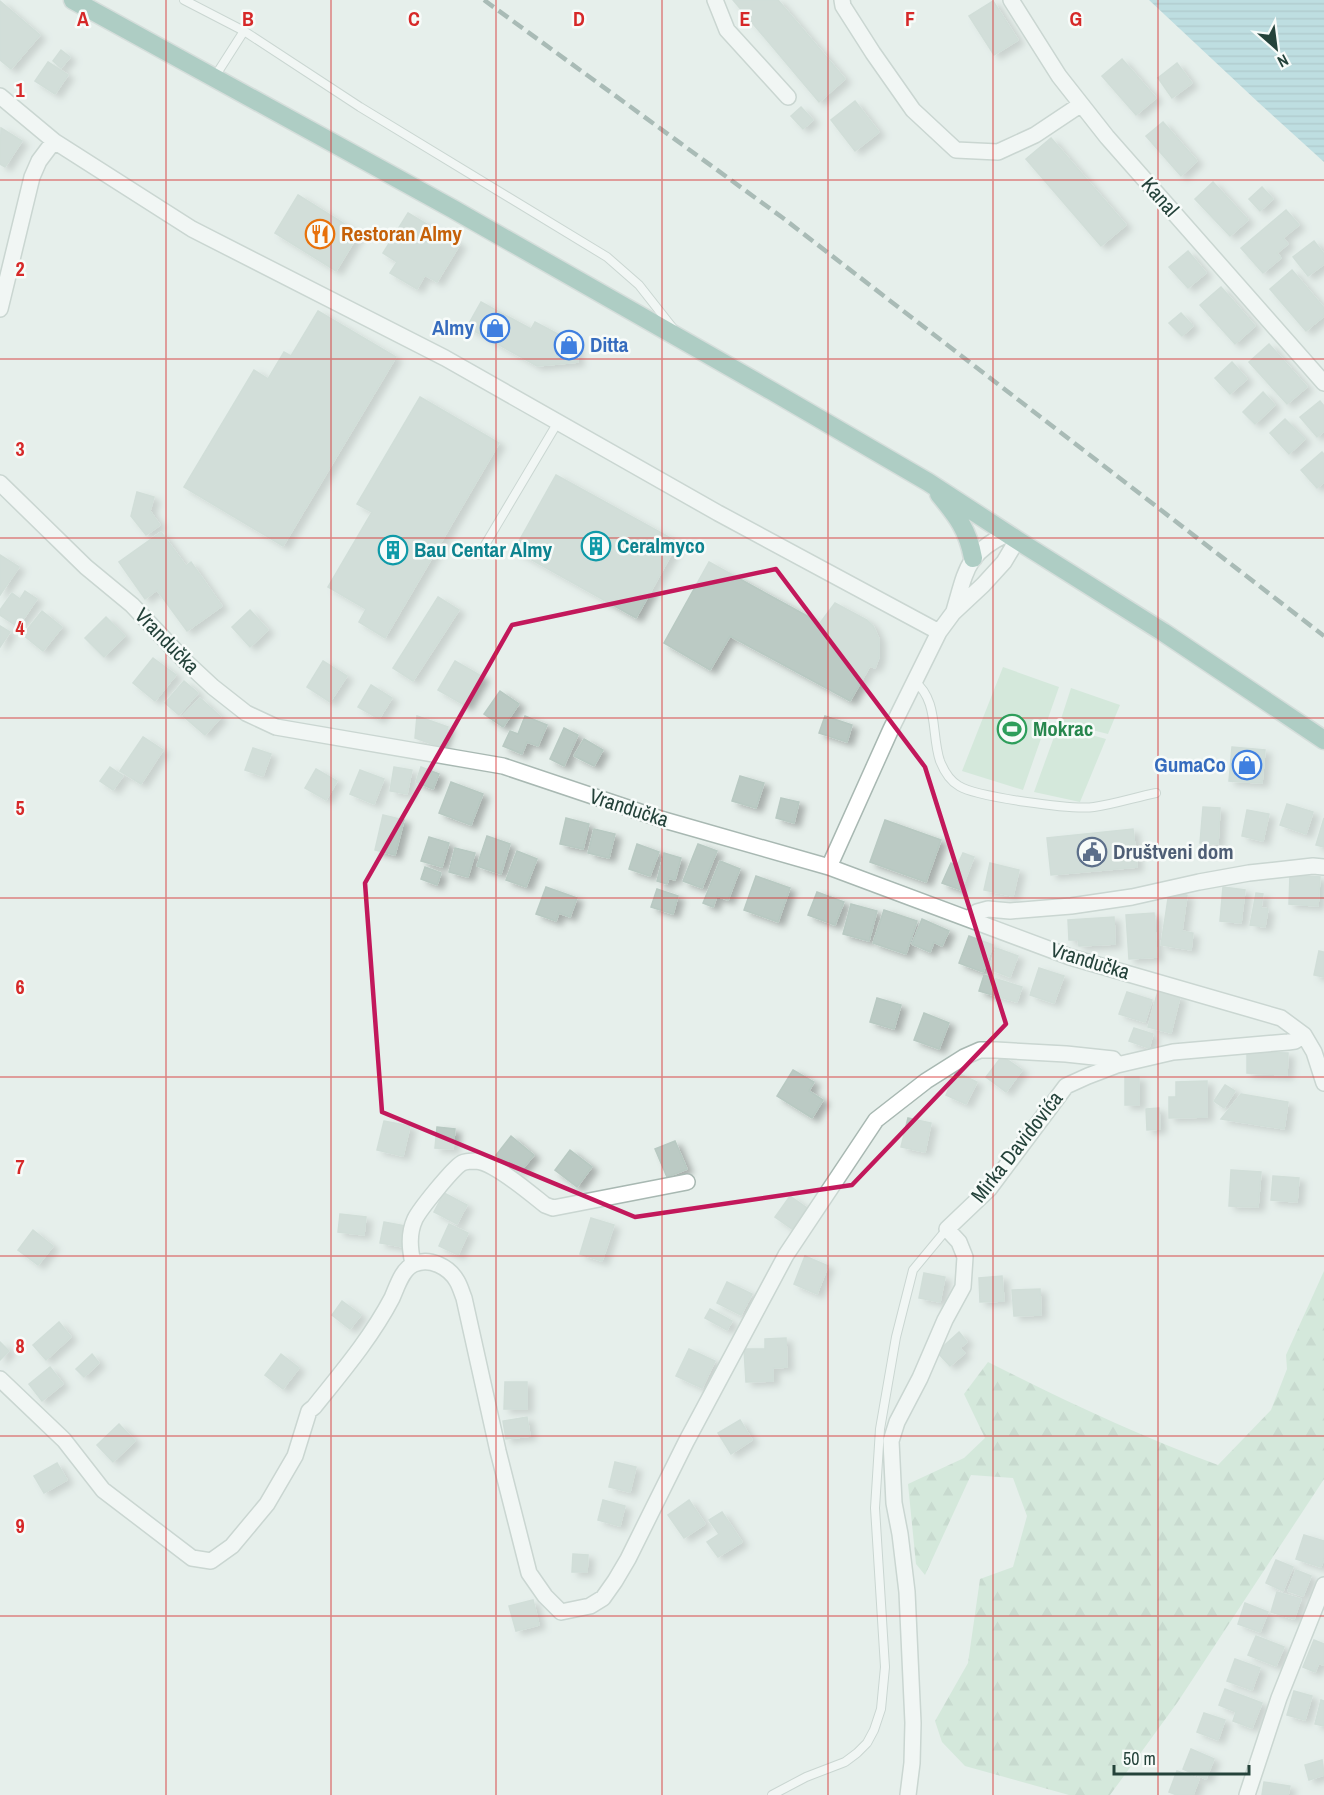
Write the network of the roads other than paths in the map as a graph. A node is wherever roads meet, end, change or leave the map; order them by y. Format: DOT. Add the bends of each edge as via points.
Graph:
graph roads {
  1 [pos="73,0"];
  2 [pos="184,0"];
  3 [pos="715,0"];
  4 [pos="842,0"];
  5 [pos="1011,0"];
  6 [pos="244,31"];
  7 [pos="213,78"];
  8 [pos="0,96"];
  9 [pos="788,97"];
  10 [pos="1080,105"];
  11 [pos="54,141"];
  12 [pos="0,309"];
  13 [pos="680,338"];
  14 [pos="1324,382"];
  15 [pos="558,422"];
  16 [pos="928,482"];
  17 [pos="0,483"];
  18 [pos="1012,537"];
  19 [pos="479,555"];
  20 [pos="973,558"];
  21 [pos="953,614"];
  22 [pos="939,632"];
  23 [pos="914,681"];
  24 [pos="1324,740"];
  25 [pos="1156,793"];
  26 [pos="829,867"];
  27 [pos="1324,867"];
  28 [pos="969,919"];
  29 [pos="1304,1035"];
  30 [pos="1319,1048"];
  31 [pos="1117,1065"];
  32 [pos="1324,1083"];
  33 [pos="687,1182"];
  34 [pos="947,1229"];
  35 [pos="413,1264"];
  36 [pos="0,1379"];
  37 [pos="1324,1585"];
  38 [pos="772,1795"];
  39 [pos="908,1795"];
  40 [pos="1247,1795"];
  1 -- 7 [label="main road"];
  2 -- 6 [label="lane"];
  3 -- 9 [label="street" via="727,30"];
  4 -- 10 [label="street" via="914,110 956,150 998,152 1035,135"];
  5 -- 10 [label="street, Kanal"];
  6 -- 7 [label="lane"];
  6 -- 13 [label="lane" via="360,107 607,257 639,285"];
  7 -- 13 [label="main road"];
  8 -- 11 [label="street"];
  10 -- 14 [label="street, Kanal"];
  11 -- 12 [label="street" via="32,177"];
  11 -- 15 [label="street" via="192,229 445,358"];
  13 -- 16 [label="main road"];
  15 -- 19 [label="lane"];
  15 -- 22 [label="street"];
  16 -- 18 [label="main road"];
  16 -- 20 [label="main road" via="963,525"];
  17 -- 26 [label="street, Vrandučka" via="86,567 132,605 213,687 246,713 276,727 503,766 664,820"];
  18 -- 20 [label="street" via="991,541"];
  18 -- 21 [label="street" via="1004,562"];
  18 -- 24 [label="main road"];
  20 -- 21 [label="street"];
  21 -- 22 [label="street"];
  22 -- 23 [label="street"];
  23 -- 25 [label="lane" via="930,702 945,772 960,787 1068,808 1093,807"];
  23 -- 26 [label="street"];
  26 -- 28 [label="street, Vrandučka"];
  27 -- 28 [label="street" via="1249,873 1071,906 988,909"];
  28 -- 29 [label="street, Vrandučka" via="1070,957 1281,1018"];
  29 -- 30 [label="street, Vrandučka"];
  29 -- 31 [label="street, Mirka Davidovića" via="1295,1041 1173,1052"];
  30 -- 32 [label="street, Vrandučka"];
  31 -- 34 [label="street, Mirka Davidovića" via="1066,1086 989,1189"];
  31 -- 35 [label="street" via="1113,1059 980,1050 926,1081 876,1120 786,1255 628,1559 603,1598 590,1606 561,1612 529,1573 464,1298 446,1267 429,1262"];
  33 -- 35 [label="street" via="553,1208 496,1168 470,1161 452,1172 415,1218 409,1247"];
  34 -- 38 [label="lane" via="913,1270 896,1337 880,1430 875,1508 885,1667 881,1709 867,1743 857,1753"];
  34 -- 39 [label="street" via="959,1242 964,1257 963,1287 891,1441 894,1503 907,1592 913,1723"];
  35 -- 36 [label="street" via="405,1270 364,1344 309,1411 295,1456 267,1504 232,1546 211,1561 192,1558 103,1490 64,1440"];
  37 -- 40 [label="street" via="1279,1698"];
}
